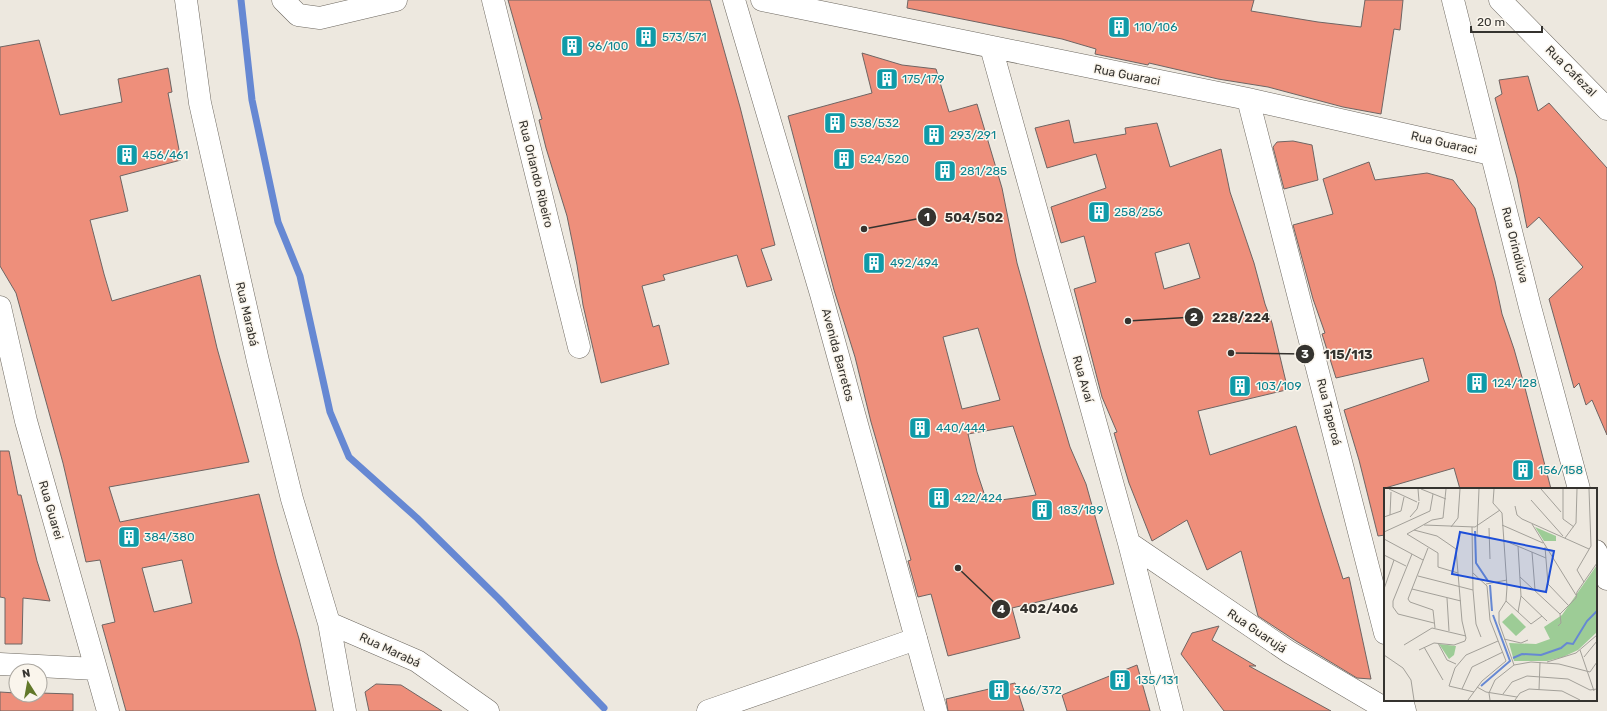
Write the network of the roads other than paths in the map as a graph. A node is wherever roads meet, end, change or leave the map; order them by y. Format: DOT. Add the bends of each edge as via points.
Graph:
graph roads {
  1 [pos="186,0"];
  2 [pos="283,0"];
  3 [pos="396,0"];
  4 [pos="493,0"];
  5 [pos="734,0"];
  6 [pos="762,0"];
  7 [pos="1453,0"];
  8 [pos="1500,0"];
  9 [pos="991,47"];
  10 [pos="1248,99"];
  11 [pos="1607,109"];
  12 [pos="1492,154"];
  13 [pos="0,307"];
  14 [pos="579,347"];
  15 [pos="1579,488"];
  16 [pos="1129,544"];
  17 [pos="1597,554"];
  18 [pos="1607,579"];
  19 [pos="329,623"];
  20 [pos="1384,629"];
  21 [pos="916,639"];
  22 [pos="0,664"];
  23 [pos="96,669"];
  24 [pos="1402,701"];
  25 [pos="108,711"];
  26 [pos="345,711"];
  27 [pos="488,711"];
  28 [pos="708,711"];
  29 [pos="936,711"];
  30 [pos="1172,711"];
  31 [pos="1389,711"];
  32 [pos="1405,711"];
  1 -- 19 [label="street, Rua Marabá" via="200,103 258,361 292,499"];
  2 -- 3 [label="street" via="298,15 320,18"];
  4 -- 14 [label="street, Rua Orlando Ribeiro"];
  5 -- 21 [label="street, Avenida Barretos" via="821,294"];
  6 -- 9 [label="street, Rua Guaraci"];
  7 -- 12 [label="street, Rua Orindiúva"];
  8 -- 11 [label="street, Rua Cafezal"];
  9 -- 10 [label="street, Rua Guaraci"];
  9 -- 16 [label="street, Rua Avaí"];
  10 -- 12 [label="street, Rua Guaraci"];
  10 -- 20 [label="street, Rua Taperoá"];
  12 -- 15 [label="street, Rua Orindiúva"];
  13 -- 23 [label="street, Rua Guarei" via="26,421"];
  16 -- 30 [label="street, Rua Avaí"];
  16 -- 31 [label="street, Rua Guarujá" via="1289,652"];
  17 -- 18 [label="street"];
  19 -- 26 [label="street, Rua Marabá"];
  19 -- 27 [label="street, Rua Marabá" via="417,661"];
  21 -- 28 [label="street"];
  21 -- 29 [label="street, Avenida Barretos"];
  22 -- 23 [label="street"];
  23 -- 25 [label="street, Rua Guarei"];
  24 -- 32 [label="street"];
}
